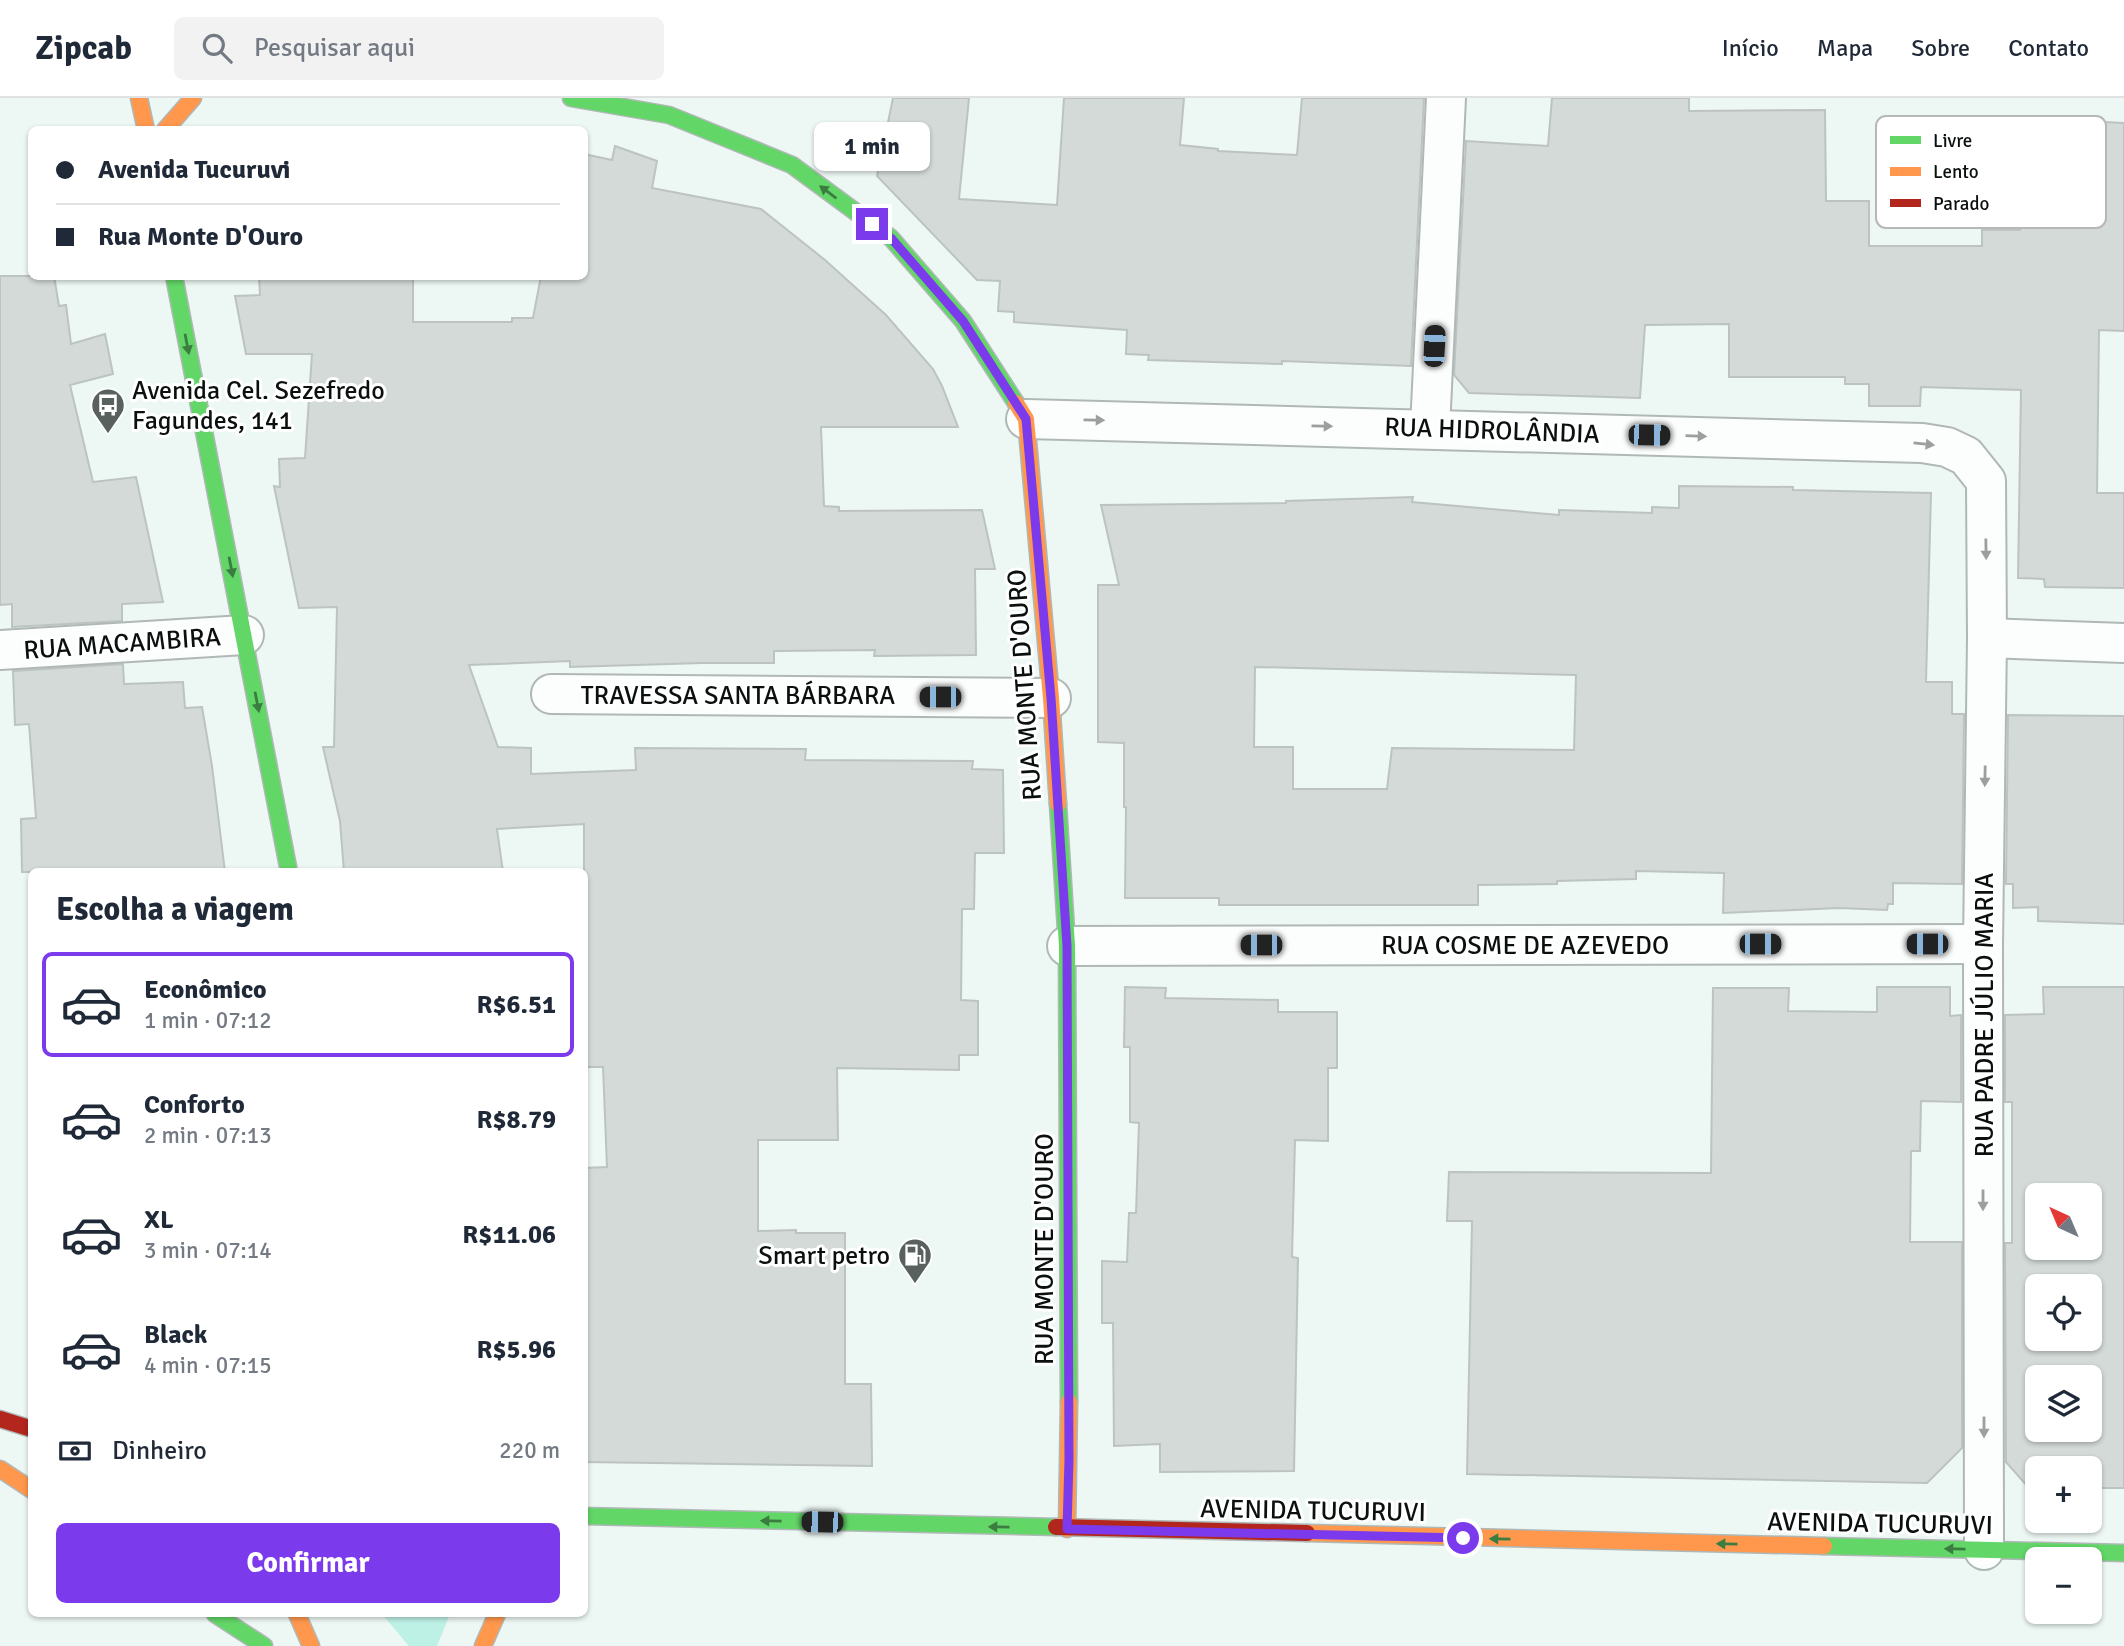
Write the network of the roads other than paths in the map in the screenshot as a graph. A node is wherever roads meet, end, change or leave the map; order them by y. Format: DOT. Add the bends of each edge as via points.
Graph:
graph roads {
  1 [pos="139,98"];
  2 [pos="192,98"];
  3 [pos="571,98"];
  4 [pos="1446,98"];
  5 [pos="145,126"];
  6 [pos="168,126"];
  7 [pos="175,280"];
  8 [pos="1026,419"];
  9 [pos="1430,428"];
  10 [pos="1986,481"];
  11 [pos="244,635"];
  12 [pos="1987,639"];
  13 [pos="2124,643"];
  14 [pos="0,650"];
  15 [pos="551,694"];
  16 [pos="1051,698"];
  17 [pos="288,868"];
  18 [pos="1983,944"];
  19 [pos="1067,946"];
  20 [pos="0,1419"];
  21 [pos="28,1428"];
  22 [pos="0,1469"];
  23 [pos="28,1487"];
  24 [pos="588,1516"];
  25 [pos="605,1517"];
  26 [pos="588,1529"];
  27 [pos="1067,1529"];
  28 [pos="1984,1550"];
  29 [pos="2025,1551"];
  30 [pos="2102,1552"];
  31 [pos="2124,1553"];
  32 [pos="2102,1556"];
  33 [pos="2119,1569"];
  34 [pos="220,1617"];
  35 [pos="299,1617"];
  36 [pos="496,1617"];
  37 [pos="264,1646"];
  38 [pos="311,1646"];
  39 [pos="483,1646"];
  1 -- 5 [label="main road"];
  2 -- 6 [label="main road"];
  8 -- 3 [label="main road, RUA MONTE D'OURO, one-way" via="963,321 891,238 792,165 669,115"];
  4 -- 9 [label="street"];
  7 -- 11 [label="main road, one-way"];
  8 -- 9 [label="street, RUA HIDROLÂNDIA, one-way"];
  8 -- 16 [label="main road, RUA MONTE D'OURO"];
  9 -- 10 [label="street, RUA HIDROLÂNDIA, one-way" via="1922,443 1966,456"];
  10 -- 12 [label="street, RUA PADRE JÚLIO MARIA, one-way"];
  11 -- 14 [label="street, RUA MACAMBIRA"];
  11 -- 17 [label="main road, one-way"];
  12 -- 13 [label="street"];
  12 -- 18 [label="street, RUA PADRE JÚLIO MARIA, one-way"];
  15 -- 16 [label="street, TRAVESSA SANTA BÁRBARA"];
  16 -- 19 [label="main road, RUA MONTE D'OURO"];
  18 -- 19 [label="street, RUA COSME DE AZEVEDO"];
  18 -- 28 [label="street, RUA PADRE JÚLIO MARIA, one-way"];
  19 -- 27 [label="main road, RUA MONTE D'OURO"];
  20 -- 21 [label="main road"];
  22 -- 23 [label="main road"];
  24 -- 25 [label="main road, AVENIDA TUCURUVI"];
  25 -- 26 [label="main road"];
  27 -- 25 [label="main road, AVENIDA TUCURUVI, one-way"];
  28 -- 27 [label="main road, AVENIDA TUCURUVI, one-way"];
  28 -- 29 [label="main road, AVENIDA TUCURUVI"];
  30 -- 31 [label="main road, AVENIDA TUCURUVI"];
  32 -- 33 [label="main road"];
  34 -- 37 [label="main road"];
  35 -- 38 [label="main road"];
  36 -- 39 [label="main road"];
}
